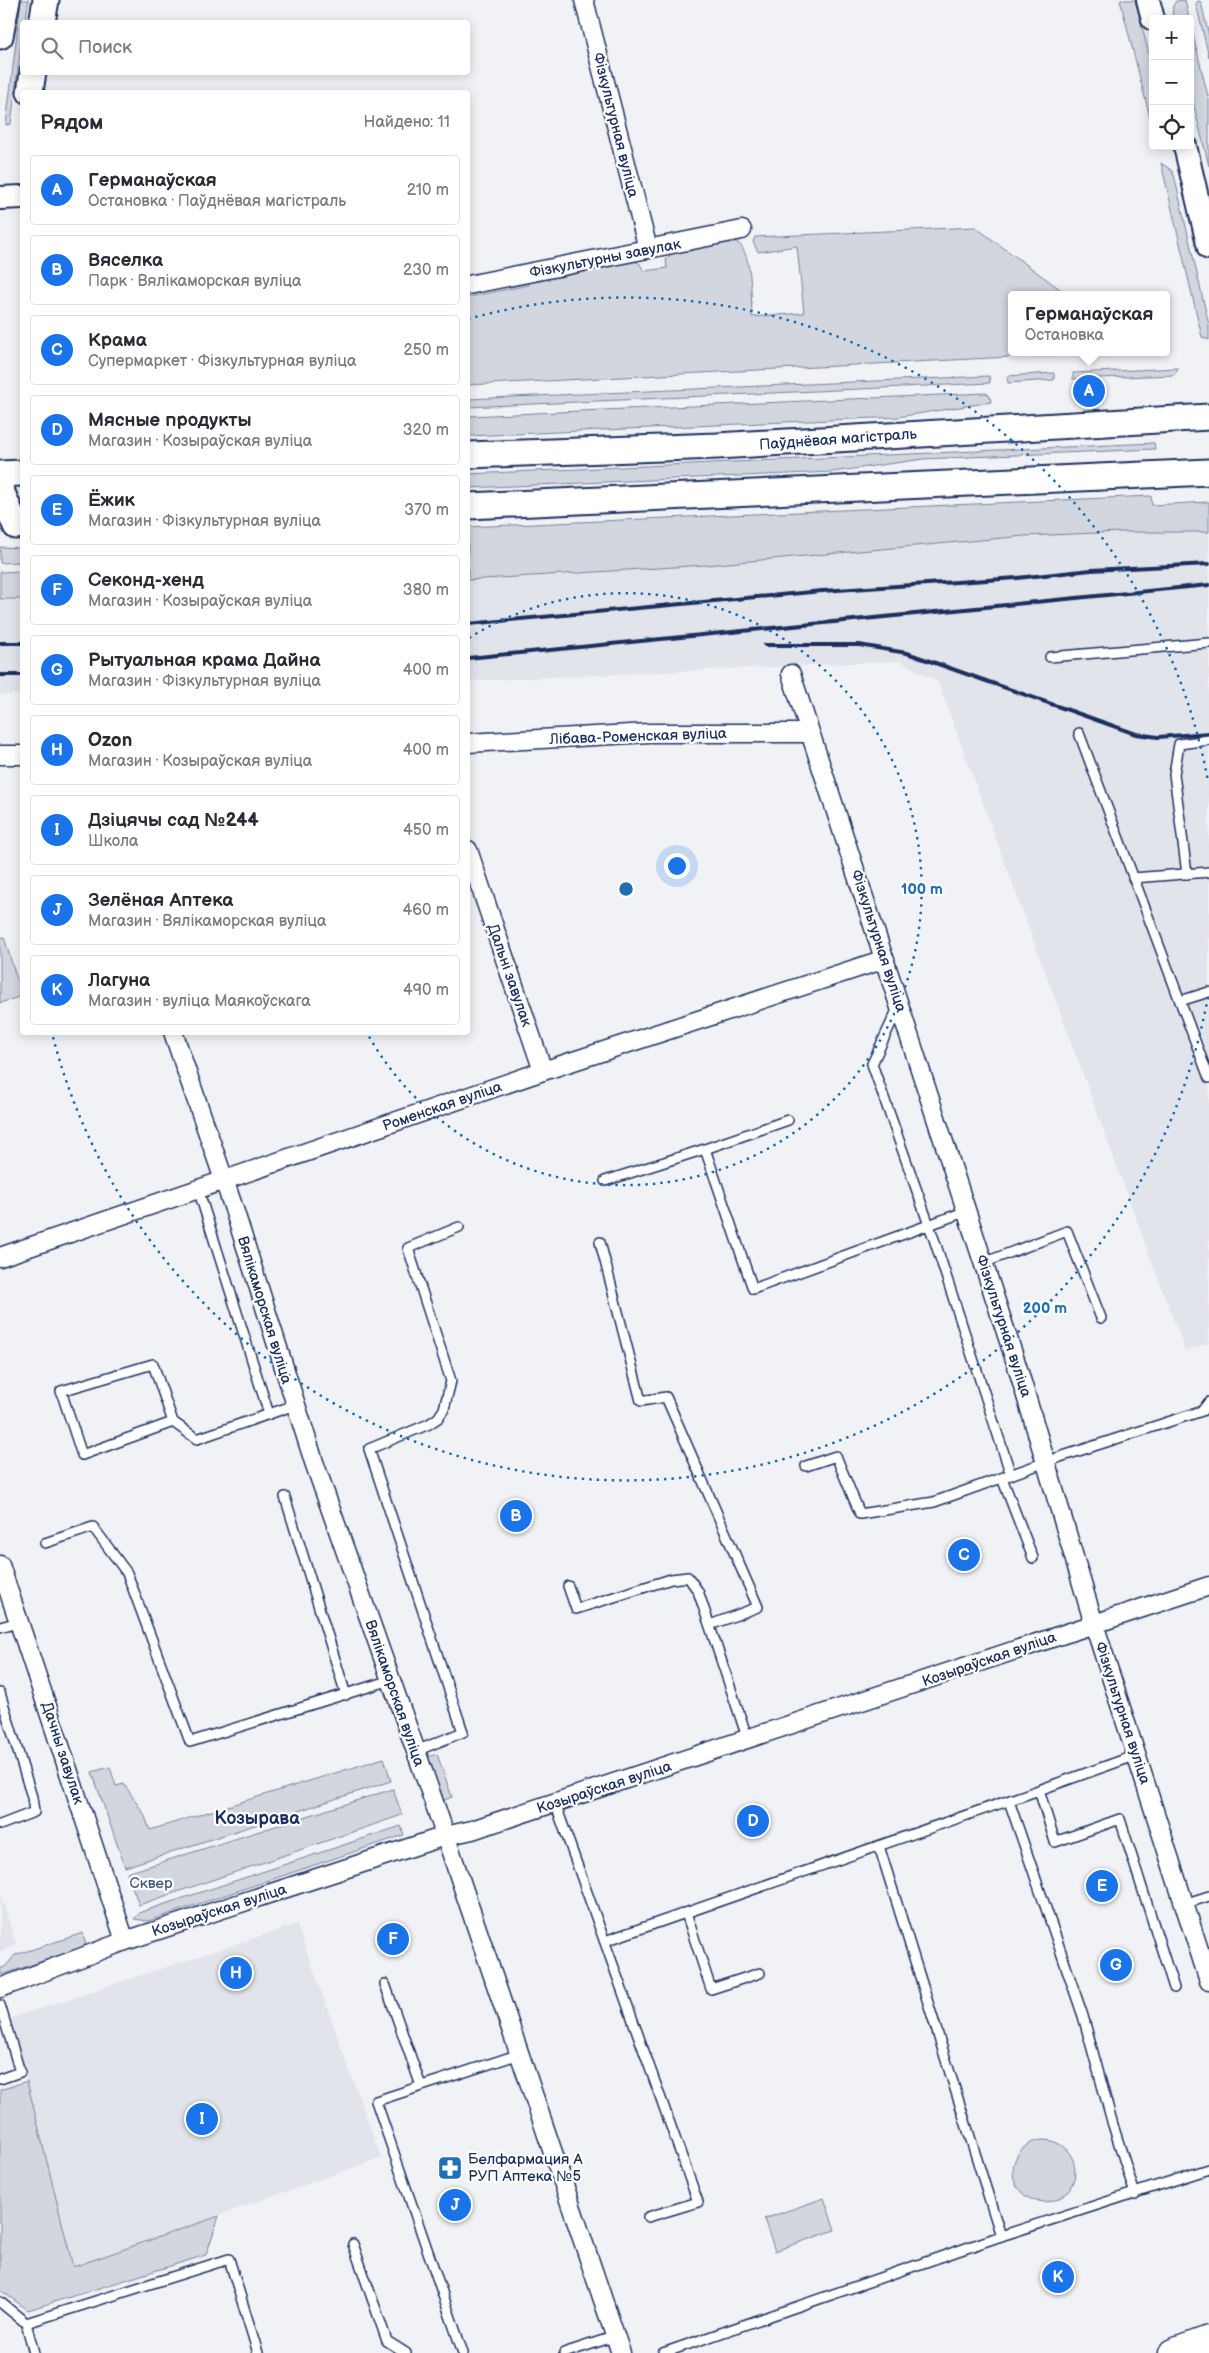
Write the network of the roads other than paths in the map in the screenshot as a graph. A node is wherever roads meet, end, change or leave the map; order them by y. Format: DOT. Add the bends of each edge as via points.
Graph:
graph roads {
  1 [pos="7,0"];
  2 [pos="46,0"];
  3 [pos="584,0"];
  4 [pos="42,20"];
  5 [pos="0,36"];
  6 [pos="33,75"];
  7 [pos="30,90"];
  8 [pos="1186,150"];
  9 [pos="20,197"];
  10 [pos="0,198"];
  11 [pos="742,230"];
  12 [pos="1209,248"];
  13 [pos="648,249"];
  14 [pos="470,285"];
  15 [pos="1209,417"];
  16 [pos="470,455"];
  17 [pos="1209,472"];
  18 [pos="20,473"];
  19 [pos="0,474"];
  20 [pos="0,488"];
  21 [pos="470,506"];
  22 [pos="15,521"];
  23 [pos="1209,643"];
  24 [pos="1050,657"];
  25 [pos="791,674"];
  26 [pos="809,733"];
  27 [pos="1079,733"];
  28 [pos="1209,740"];
  29 [pos="470,743"];
  30 [pos="0,755"];
  31 [pos="20,755"];
  32 [pos="470,856"];
  33 [pos="1209,872"];
  34 [pos="1187,874"];
  35 [pos="1133,878"];
  36 [pos="885,959"];
  37 [pos="1209,992"];
  38 [pos="1180,1001"];
  39 [pos="900,1004"];
  40 [pos="174,1035"];
  41 [pos="543,1071"];
  42 [pos="1209,1078"];
  43 [pos="788,1120"];
  44 [pos="705,1150"];
  45 [pos="224,1180"];
  46 [pos="605,1181"];
  47 [pos="198,1189"];
  48 [pos="967,1211"];
  49 [pos="928,1225"];
  50 [pos="459,1227"];
  51 [pos="600,1242"];
  52 [pos="0,1257"];
  53 [pos="984,1263"];
  54 [pos="1101,1318"];
  55 [pos="1209,1402"];
  56 [pos="295,1405"];
  57 [pos="269,1414"];
  58 [pos="173,1422"];
  59 [pos="1045,1462"];
  60 [pos="806,1466"];
  61 [pos="1007,1477"];
  62 [pos="285,1497"];
  63 [pos="45,1543"];
  64 [pos="1034,1558"];
  65 [pos="0,1565"];
  66 [pos="568,1586"];
  67 [pos="1209,1586"];
  68 [pos="19,1622"];
  69 [pos="1094,1624"];
  70 [pos="710,1625"];
  71 [pos="0,1627"];
  72 [pos="391,1680"];
  73 [pos="0,1693"];
  74 [pos="346,1695"];
  75 [pos="748,1740"];
  76 [pos="416,1751"];
  77 [pos="1136,1755"];
  78 [pos="1039,1790"];
  79 [pos="1010,1800"];
  80 [pos="555,1803"];
  81 [pos="0,1825"];
  82 [pos="446,1836"];
  83 [pos="879,1846"];
  84 [pos="1209,1896"];
  85 [pos="1184,1904"];
  86 [pos="686,1913"];
  87 [pos="125,1941"];
  88 [pos="605,1941"];
  89 [pos="760,1973"];
  90 [pos="1209,1981"];
  91 [pos="385,1984"];
  92 [pos="0,1988"];
  93 [pos="1174,1988"];
  94 [pos="0,2004"];
  95 [pos="520,2054"];
  96 [pos="0,2078"];
  97 [pos="421,2086"];
  98 [pos="1209,2169"];
  99 [pos="1135,2194"];
  100 [pos="648,2217"];
  101 [pos="1001,2236"];
  102 [pos="353,2244"];
  103 [pos="0,2302"];
  104 [pos="26,2323"];
  105 [pos="616,2336"];
  106 [pos="1209,2340"];
  107 [pos="34,2353"];
  108 [pos="258,2353"];
  109 [pos="406,2353"];
  110 [pos="463,2353"];
  111 [pos="564,2353"];
  112 [pos="621,2353"];
  113 [pos="663,2353"];
  114 [pos="1173,2353"];
  1 -- 5 [label="main road"];
  2 -- 4 [label="main road"];
  3 -- 13 [label="street, Фізкультурная вуліца"];
  6 -- 7 [label="main road"];
  8 -- 12 [label="street"];
  9 -- 10 [label="street"];
  11 -- 13 [label="street, Фізкультурны завулак"];
  13 -- 14 [label="street, Фізкультурны завулак"];
  15 -- 16 [label="main road, Паўднёвая магістраль" via="717,446"];
  17 -- 21 [label="main road"];
  18 -- 19 [label="main road"];
  20 -- 22 [label="main road"];
  23 -- 24 [label="lane"];
  25 -- 26 [label="street, Фізкультурная вуліца"];
  26 -- 29 [label="street, Лібава-Роменская вуліца" via="649,733"];
  26 -- 36 [label="street, Фізкультурная вуліца"];
  27 -- 35 [label="lane"];
  28 -- 34 [label="lane" via="1179,744 1176,759 1174,774"];
  30 -- 31 [label="street"];
  32 -- 41 [label="street, Дальні завулак"];
  33 -- 34 [label="lane"];
  34 -- 35 [label="lane"];
  35 -- 38 [label="lane"];
  36 -- 39 [label="street, Фізкультурная вуліца"];
  36 -- 41 [label="street, Роменская вуліца"];
  37 -- 38 [label="lane"];
  38 -- 42 [label="lane"];
  39 -- 48 [label="street, Фізкультурная вуліца"];
  39 -- 49 [label="lane" via="872,1064"];
  40 -- 45 [label="street, Вялікаморская вуліца"];
  41 -- 45 [label="street, Роменская вуліца"];
  43 -- 44 [label="lane"];
  44 -- 46 [label="lane"];
  44 -- 49 [label="lane" via="753,1289"];
  45 -- 47 [label="street, Роменская вуліца"];
  45 -- 56 [label="street, Вялікаморская вуліца"];
  47 -- 52 [label="street, Роменская вуліца"];
  47 -- 57 [label="lane"];
  48 -- 49 [label="lane"];
  48 -- 53 [label="street, Фізкультурная вуліца"];
  49 -- 61 [label="lane"];
  50 -- 76 [label="lane" via="408,1248 451,1381 444,1409 429,1424 369,1449 463,1732"];
  51 -- 70 [label="lane" via="640,1400 666,1397 758,1607"];
  53 -- 54 [label="lane" via="1067,1231"];
  53 -- 59 [label="street, Фізкультурная вуліца"];
  55 -- 59 [label="lane" via="1202,1411"];
  56 -- 57 [label="lane"];
  56 -- 72 [label="street, Вялікаморская вуліца"];
  57 -- 58 [label="lane" via="198,1439"];
  58 -- 58 [label="lane" via="154,1364 61,1391 82,1455"];
  59 -- 61 [label="lane"];
  59 -- 69 [label="street, Фізкультурная вуліца"];
  60 -- 61 [label="lane" via="836,1456 860,1514 934,1502"];
  61 -- 64 [label="lane"];
  62 -- 74 [label="lane"];
  63 -- 74 [label="lane" via="93,1527 106,1542 127,1573 190,1742"];
  65 -- 68 [label="street, Дачны завулак"];
  66 -- 70 [label="lane" via="576,1609 671,1579 688,1577 698,1591"];
  67 -- 69 [label="street, Козыраўская вуліца"];
  68 -- 71 [label="lane"];
  68 -- 87 [label="street, Дачны завулак"];
  69 -- 75 [label="street, Козыраўская вуліца"];
  69 -- 77 [label="street, Фізкультурная вуліца"];
  70 -- 75 [label="lane"];
  72 -- 74 [label="lane"];
  72 -- 76 [label="street, Вялікаморская вуліца"];
  73 -- 81 [label="lane" via="34,1812"];
  75 -- 80 [label="street, Козыраўская вуліца"];
  76 -- 82 [label="street, Вялікаморская вуліца"];
  77 -- 78 [label="lane"];
  77 -- 85 [label="street, Фізкультурная вуліца"];
  78 -- 79 [label="lane"];
  78 -- 93 [label="lane" via="1055,1842 1120,1819"];
  79 -- 83 [label="lane"];
  79 -- 99 [label="lane" via="1083,2016"];
  80 -- 82 [label="street, Козыраўская вуліца"];
  80 -- 88 [label="lane"];
  82 -- 87 [label="street, Козыраўская вуліца"];
  82 -- 95 [label="street, Вялікаморская вуліца"];
  83 -- 86 [label="lane"];
  83 -- 101 [label="lane"];
  84 -- 85 [label="lane"];
  85 -- 90 [label="street, Фізкультурная вуліца"];
  86 -- 88 [label="lane"];
  86 -- 89 [label="lane" via="711,1989"];
  87 -- 92 [label="street, Козыраўская вуліца"];
  88 -- 100 [label="lane" via="698,2202"];
  91 -- 97 [label="lane"];
  94 -- 96 [label="lane" via="20,2072"];
  95 -- 97 [label="lane"];
  95 -- 105 [label="street, Вялікаморская вуліца"];
  97 -- 110 [label="lane" via="376,2101"];
  98 -- 99 [label="lane"];
  99 -- 101 [label="lane"];
  101 -- 113 [label="lane"];
  102 -- 109 [label="lane" via="387,2341"];
  103 -- 104 [label="lane"];
  104 -- 107 [label="lane"];
  104 -- 108 [label="lane" via="229,2259"];
  105 -- 111 [label="lane"];
  105 -- 112 [label="street, Вялікаморская вуліца"];
  106 -- 114 [label="main road"];
}
